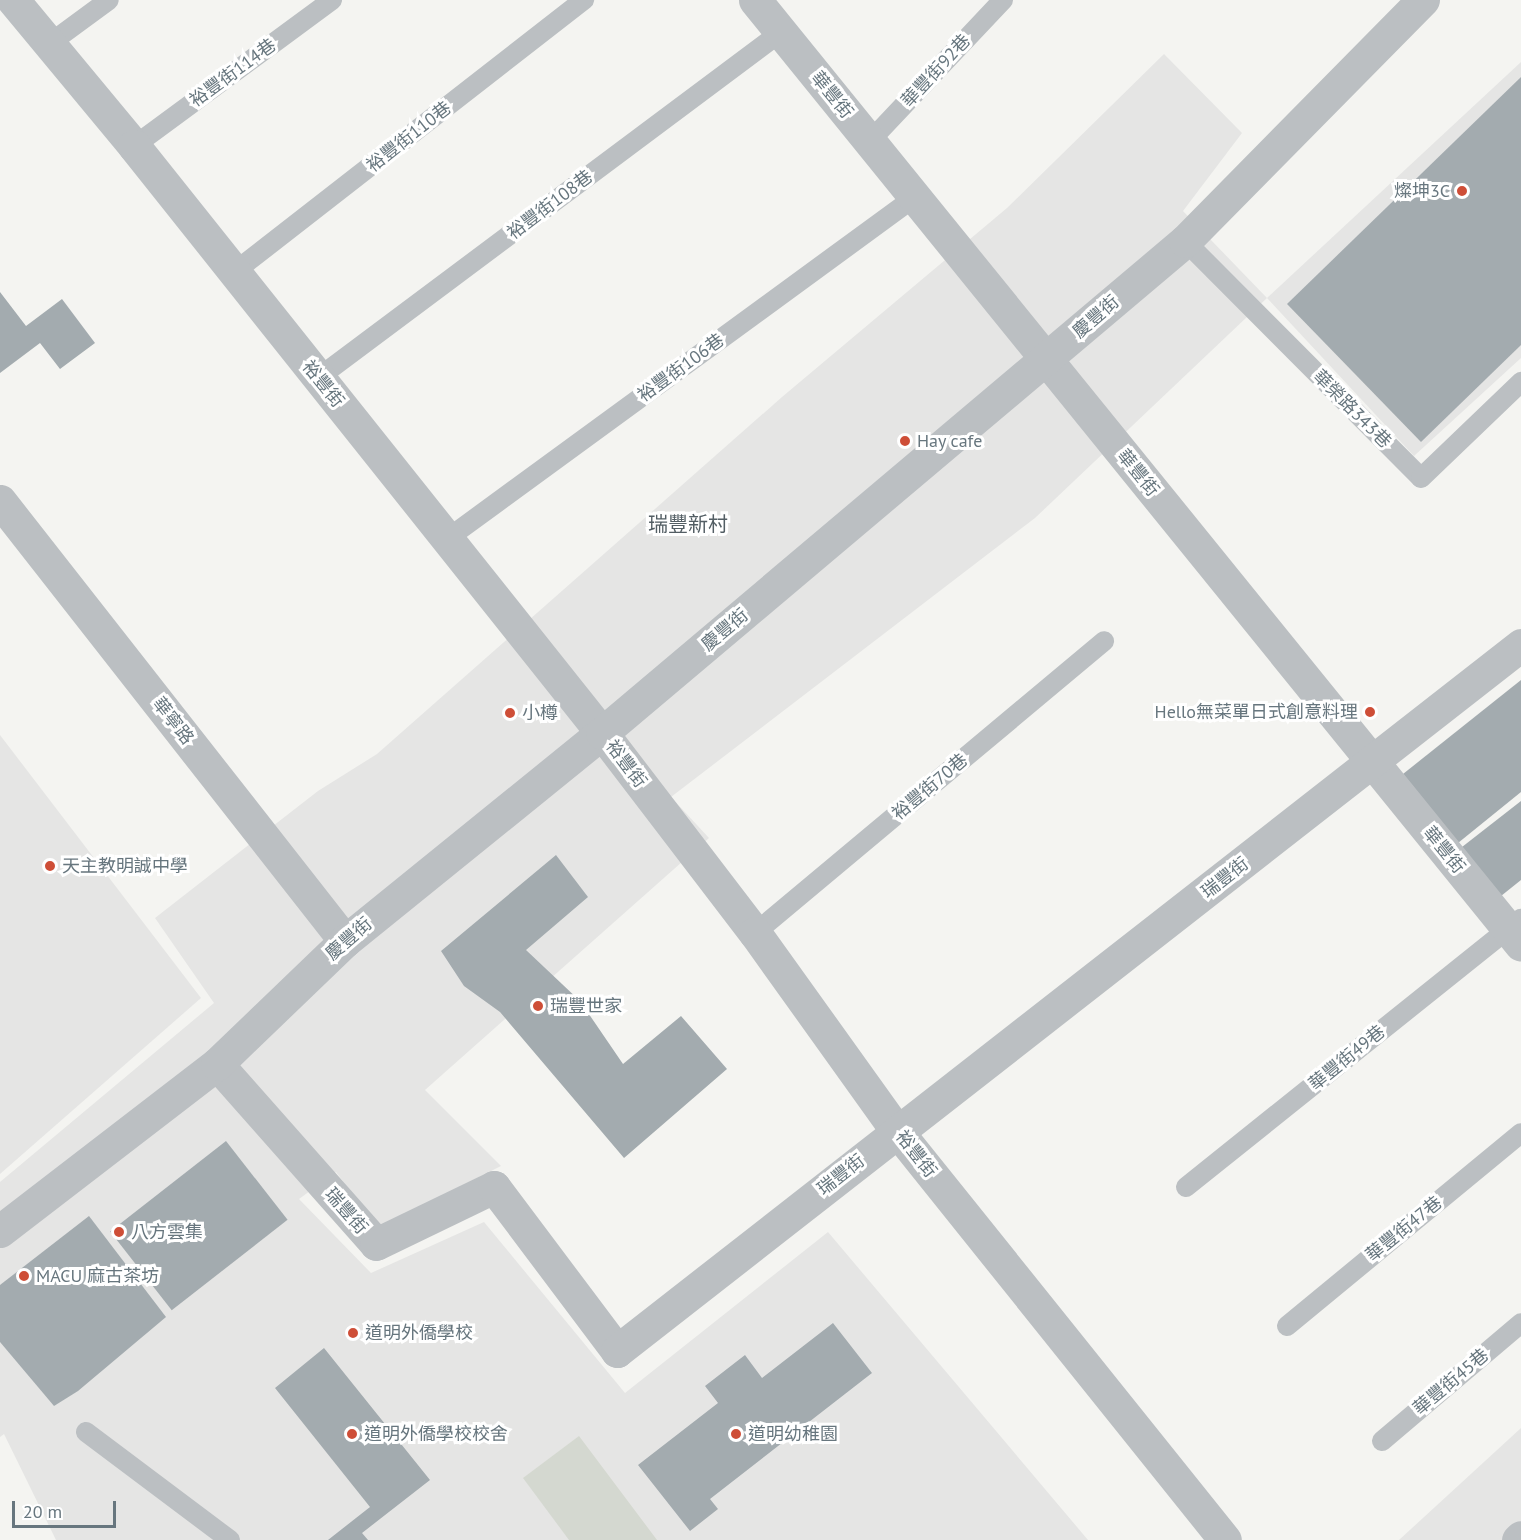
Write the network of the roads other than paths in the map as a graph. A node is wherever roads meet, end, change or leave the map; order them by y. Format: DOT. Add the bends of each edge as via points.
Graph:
graph roads {
  1 [pos="13,0"];
  2 [pos="109,0"];
  3 [pos="332,0"];
  4 [pos="584,0"];
  5 [pos="755,0"];
  6 [pos="1002,0"];
  7 [pos="1423,0"];
  8 [pos="781,32"];
  9 [pos="49,44"];
  10 [pos="870,141"];
  11 [pos="134,146"];
  12 [pos="915,197"];
  13 [pos="1185,241"];
  14 [pos="233,273"];
  15 [pos="1046,360"];
  16 [pos="318,378"];
  17 [pos="1521,382"];
  18 [pos="0,501"];
  19 [pos="447,539"];
  20 [pos="1104,641"];
  21 [pos="1521,645"];
  22 [pos="602,733"];
  23 [pos="1374,764"];
  24 [pos="1517,931"];
  25 [pos="755,933"];
  26 [pos="345,941"];
  27 [pos="217,1064"];
  28 [pos="897,1131"];
  29 [pos="1521,1133"];
  30 [pos="1186,1187"];
  31 [pos="0,1231"];
  32 [pos="1521,1323"];
  33 [pos="1287,1326"];
  34 [pos="86,1432"];
  35 [pos="1382,1441"];
  36 [pos="230,1540"];
  37 [pos="1225,1540"];
  1 -- 9 [label="street, 裕豐街"];
  2 -- 9 [label="lane"];
  3 -- 11 [label="lane, 裕豐街114巷"];
  4 -- 14 [label="lane, 裕豐街110巷"];
  5 -- 8 [label="street, 華豐街"];
  6 -- 10 [label="lane, 華豐街92巷"];
  7 -- 13 [label="street, 慶豐街"];
  8 -- 10 [label="street, 華豐街"];
  8 -- 16 [label="lane, 裕豐街108巷"];
  9 -- 11 [label="street, 裕豐街"];
  10 -- 12 [label="street, 華豐街"];
  11 -- 14 [label="street, 裕豐街"];
  12 -- 15 [label="street, 華豐街"];
  12 -- 19 [label="lane, 裕豐街106巷"];
  13 -- 15 [label="street, 慶豐街"];
  13 -- 17 [label="lane, 華榮路343巷" via="1421,478"];
  14 -- 16 [label="street, 裕豐街"];
  15 -- 22 [label="street, 慶豐街"];
  15 -- 23 [label="street, 華豐街"];
  16 -- 19 [label="street, 裕豐街"];
  18 -- 26 [label="street, 華寧路"];
  19 -- 22 [label="street, 裕豐街"];
  20 -- 25 [label="lane, 裕豐街70巷"];
  21 -- 23 [label="street, 瑞豐街"];
  22 -- 25 [label="street, 裕豐街"];
  22 -- 26 [label="street, 慶豐街"];
  23 -- 24 [label="street, 華豐街"];
  23 -- 28 [label="street, 瑞豐街"];
  24 -- 30 [label="lane, 華豐街49巷"];
  25 -- 28 [label="street, 裕豐街"];
  26 -- 27 [label="street, 慶豐街"];
  27 -- 28 [label="street, 瑞豐街" via="376,1244 494,1187 617,1351"];
  27 -- 31 [label="street, 慶豐街"];
  28 -- 37 [label="street, 裕豐街"];
  29 -- 33 [label="lane, 華豐街47巷"];
  32 -- 35 [label="lane, 華豐街45巷"];
  34 -- 36 [label="lane"];
}
